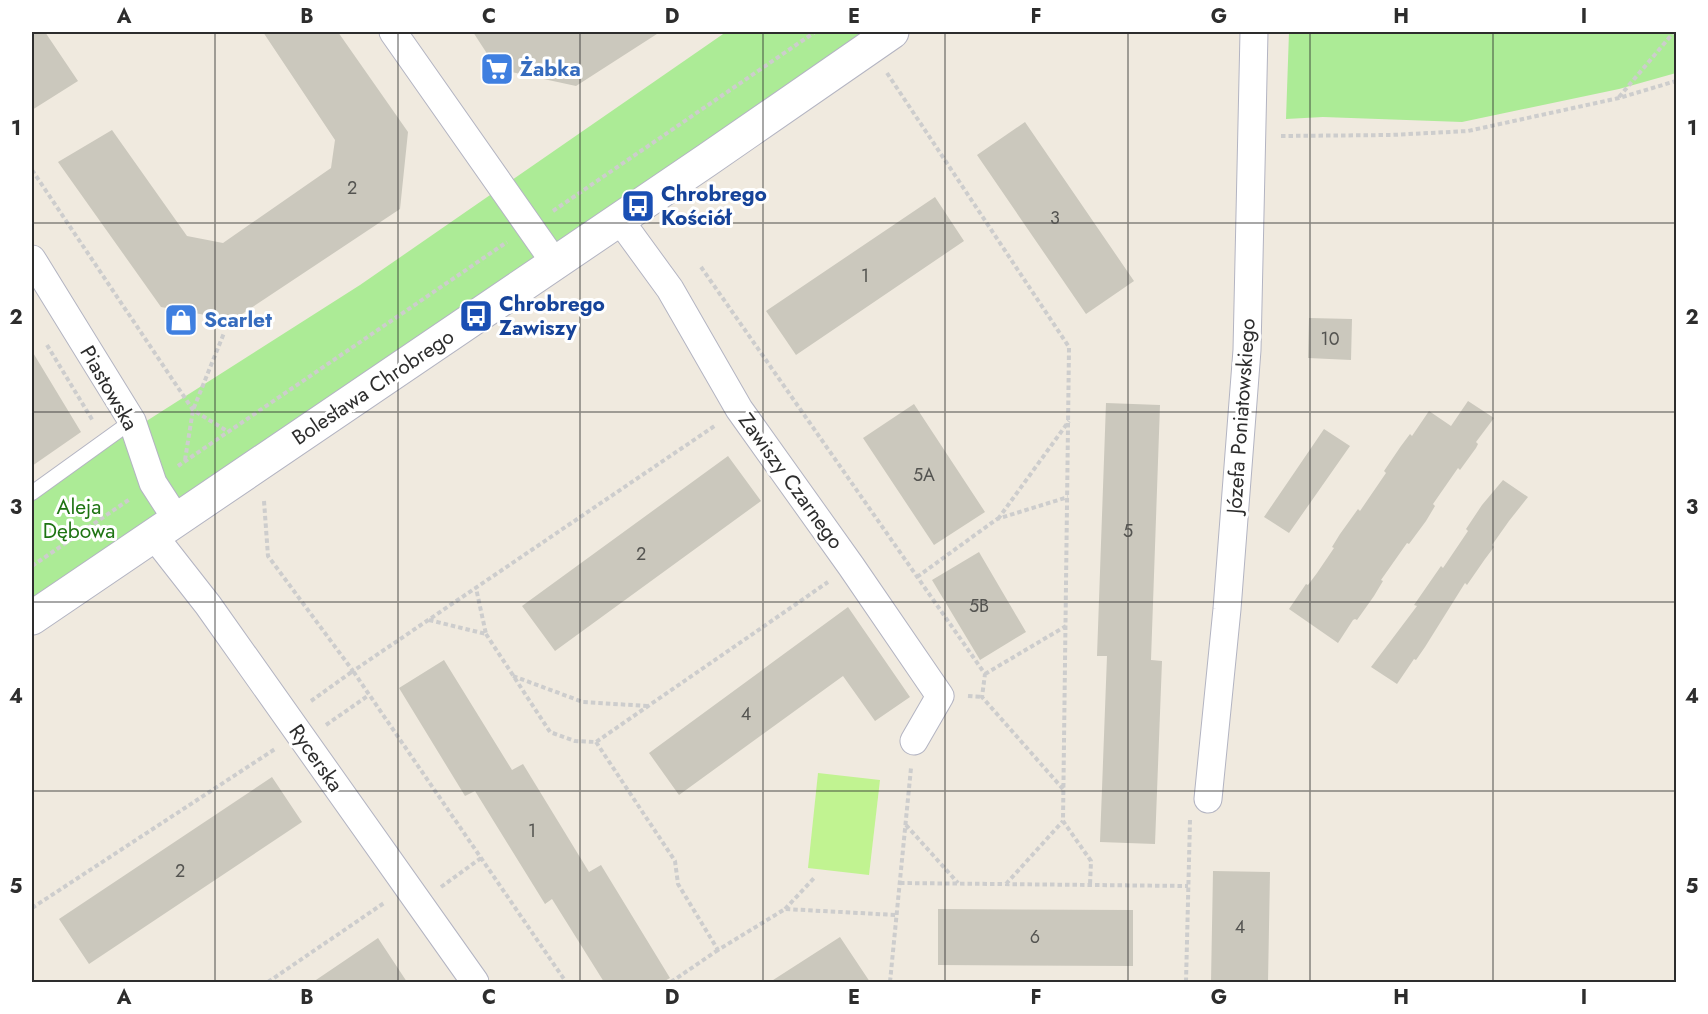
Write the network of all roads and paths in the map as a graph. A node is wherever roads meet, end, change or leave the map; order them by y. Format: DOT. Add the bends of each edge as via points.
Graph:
graph roads {
  1 [pos="393,32"];
  2 [pos="815,32"];
  3 [pos="892,32"];
  4 [pos="1254,32"];
  5 [pos="1674,32"];
  6 [pos="881,64"];
  7 [pos="1677,81"];
  8 [pos="1619,98"];
  9 [pos="1252,137"];
  10 [pos="32,170"];
  11 [pos="619,219"];
  12 [pos="531,227"];
  13 [pos="32,259"];
  14 [pos="555,263"];
  15 [pos="701,267"];
  16 [pos="224,333"];
  17 [pos="44,339"];
  18 [pos="738,409"];
  19 [pos="193,410"];
  20 [pos="132,421"];
  21 [pos="1069,421"];
  22 [pos="99,430"];
  23 [pos="227,431"];
  24 [pos="185,461"];
  25 [pos="153,483"];
  26 [pos="32,493"];
  27 [pos="268,493"];
  28 [pos="1068,497"];
  29 [pos="998,519"];
  30 [pos="166,528"];
  31 [pos="32,566"];
  32 [pos="851,566"];
  33 [pos="918,578"];
  34 [pos="477,588"];
  35 [pos="32,618"];
  36 [pos="429,620"];
  37 [pos="1066,626"];
  38 [pos="486,634"];
  39 [pos="353,671"];
  40 [pos="985,674"];
  41 [pos="513,675"];
  42 [pos="369,695"];
  43 [pos="648,706"];
  44 [pos="296,731"];
  45 [pos="914,741"];
  46 [pos="596,742"];
  47 [pos="1064,789"];
  48 [pos="1199,809"];
  49 [pos="1063,821"];
  50 [pos="906,825"];
  51 [pos="481,858"];
  52 [pos="815,877"];
  53 [pos="900,883"];
  54 [pos="958,884"];
  55 [pos="1005,884"];
  56 [pos="1090,885"];
  57 [pos="1188,886"];
  58 [pos="413,896"];
  59 [pos="32,908"];
  60 [pos="785,909"];
  61 [pos="896,915"];
  62 [pos="718,950"];
  63 [pos="268,982"];
  64 [pos="475,982"];
  65 [pos="566,982"];
  66 [pos="671,982"];
  67 [pos="890,982"];
  68 [pos="1186,982"];
  1 -- 12 [label="street"];
  2 -- 12 [label="path"];
  3 -- 11 [label="street, Bolesława Chrobrego"];
  4 -- 9 [label="street, Józefa Poniatowskiego"];
  5 -- 8 [label="path"];
  6 -- 21 [label="path" via="1069,347"];
  7 -- 8 [label="path"];
  8 -- 9 [label="path" via="1468,131"];
  9 -- 48 [label="street, Józefa Poniatowskiego" via="1246,362 1227,609"];
  10 -- 19 [label="path"];
  11 -- 14 [label="street, Bolesława Chrobrego"];
  11 -- 18 [label="street, Zawiszy Czarnego" via="670,289"];
  12 -- 14 [label="street"];
  12 -- 23 [label="path"];
  13 -- 20 [label="street, Piastowska"];
  14 -- 30 [label="street, Bolesława Chrobrego"];
  15 -- 33 [label="path"];
  16 -- 19 [label="path"];
  17 -- 22 [label="path"];
  18 -- 32 [label="street, Zawiszy Czarnego"];
  18 -- 34 [label="path"];
  19 -- 23 [label="path"];
  19 -- 24 [label="path"];
  20 -- 25 [label="street, Piastowska"];
  20 -- 26 [label="lane"];
  21 -- 28 [label="path"];
  21 -- 29 [label="path"];
  23 -- 24 [label="path"];
  24 -- 25 [label="path"];
  25 -- 30 [label="street, Piastowska"];
  25 -- 31 [label="path"];
  27 -- 39 [label="path" via="263,498 268,556"];
  28 -- 29 [label="path"];
  28 -- 37 [label="path"];
  29 -- 33 [label="path"];
  30 -- 35 [label="street, Bolesława Chrobrego"];
  30 -- 44 [label="street, Rycerska" via="208,605"];
  32 -- 43 [label="path"];
  32 -- 45 [label="street, Zawiszy Czarnego" via="940,696"];
  33 -- 40 [label="path"];
  34 -- 36 [label="path"];
  34 -- 38 [label="path"];
  36 -- 38 [label="path"];
  36 -- 39 [label="path"];
  37 -- 40 [label="path"];
  37 -- 47 [label="path"];
  38 -- 41 [label="path"];
  39 -- 42 [label="path"];
  39 -- 44 [label="path"];
  40 -- 47 [label="path" via="982,697"];
  41 -- 43 [label="path" via="583,702"];
  41 -- 46 [label="path" via="550,732 575,741"];
  42 -- 44 [label="path"];
  42 -- 51 [label="path"];
  43 -- 46 [label="path"];
  44 -- 58 [label="street, Rycerska"];
  44 -- 59 [label="path"];
  45 -- 50 [label="path"];
  46 -- 62 [label="path" via="675,861 678,884"];
  47 -- 49 [label="path"];
  48 -- 57 [label="path"];
  49 -- 55 [label="path"];
  49 -- 56 [label="path" via="1091,861"];
  50 -- 53 [label="path"];
  50 -- 54 [label="path"];
  51 -- 58 [label="path"];
  51 -- 65 [label="path"];
  52 -- 60 [label="path"];
  53 -- 54 [label="path"];
  53 -- 61 [label="path"];
  54 -- 55 [label="path"];
  55 -- 56 [label="path"];
  56 -- 57 [label="path"];
  57 -- 68 [label="path"];
  58 -- 63 [label="path"];
  58 -- 64 [label="street, Rycerska"];
  60 -- 61 [label="path"];
  60 -- 62 [label="path"];
  61 -- 67 [label="path"];
  62 -- 66 [label="path"];
}
